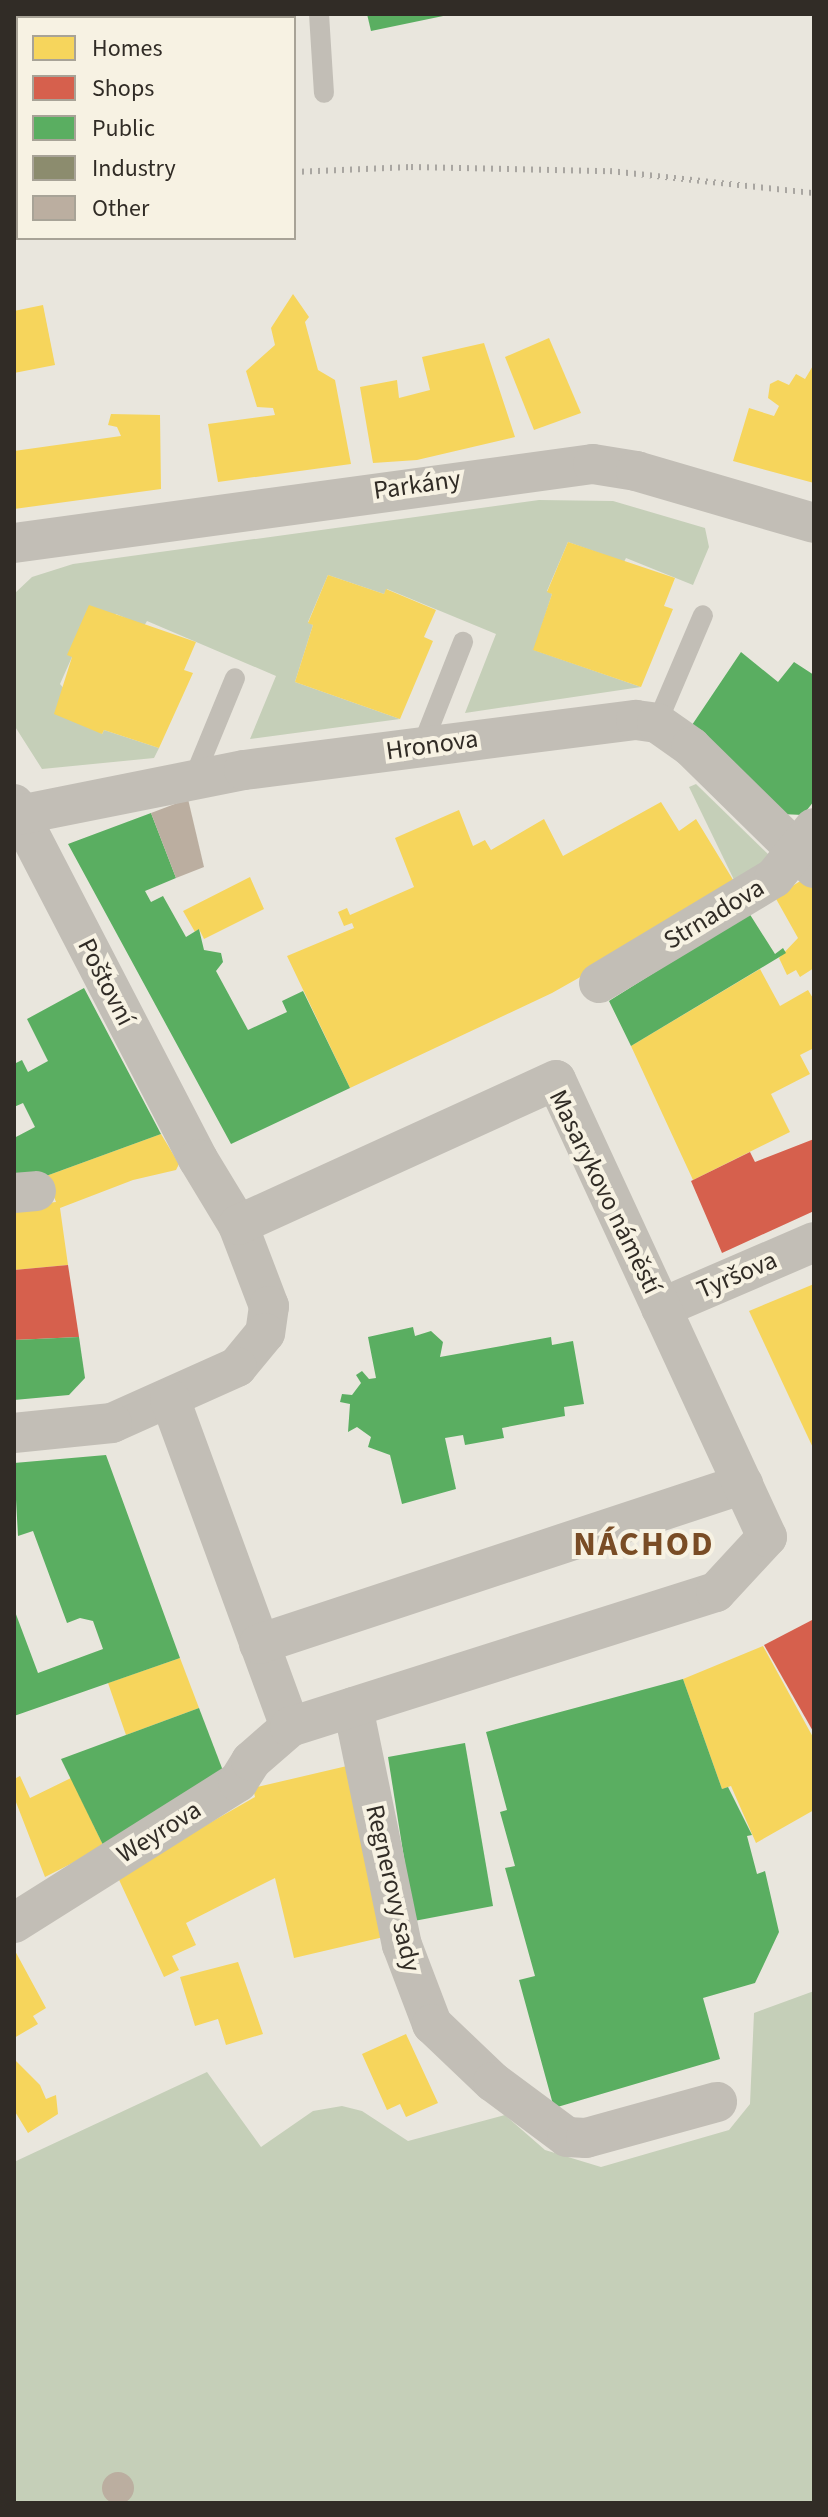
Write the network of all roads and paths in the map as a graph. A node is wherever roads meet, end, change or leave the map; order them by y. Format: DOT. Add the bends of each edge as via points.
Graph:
graph roads {
  1 [pos="319,14"];
  2 [pos="324,93"];
  3 [pos="814,523"];
  4 [pos="14,543"];
  5 [pos="703,615"];
  6 [pos="463,642"];
  7 [pos="235,678"];
  8 [pos="657,723"];
  9 [pos="422,746"];
  10 [pos="193,780"];
  11 [pos="16,811"];
  12 [pos="809,850"];
  13 [pos="599,983"];
  14 [pos="238,1225"];
  15 [pos="814,1242"];
  16 [pos="661,1308"];
  17 [pos="170,1399"];
  18 [pos="14,1433"];
  19 [pos="743,1484"];
  20 [pos="259,1644"];
  21 [pos="353,1707"];
  22 [pos="290,1727"];
  23 [pos="14,1923"];
  24 [pos="717,2102"];
  1 -- 2 [label="lane"];
  3 -- 4 [label="street, Parkány" via="636,471 593,464"];
  5 -- 8 [label="lane"];
  6 -- 9 [label="lane"];
  7 -- 10 [label="lane"];
  8 -- 9 [label="street, Hronova" via="612,721"];
  8 -- 12 [label="street"];
  9 -- 10 [label="street, Hronova"];
  10 -- 11 [label="street, Hronova"];
  11 -- 14 [label="street, Poštovní" via="198,1159"];
  12 -- 13 [label="street, Strnadova" via="774,878"];
  14 -- 16 [label="street, Masarykovo náměstí" via="556,1080"];
  14 -- 17 [label="street" via="267,1288 265,1333 237,1367"];
  15 -- 16 [label="street, Tyršova"];
  16 -- 19 [label="street, Masarykovo náměstí"];
  17 -- 18 [label="street" via="112,1423"];
  17 -- 20 [label="street"];
  19 -- 20 [label="street"];
  19 -- 21 [label="street, Masarykovo náměstí" via="767,1537 716,1592"];
  20 -- 22 [label="street"];
  21 -- 22 [label="street, Masarykovo náměstí"];
  21 -- 24 [label="street, Regnerovy sady" via="402,1945 432,2024 493,2082 567,2137 586,2138"];
  22 -- 23 [label="street, Weyrova" via="251,1761 238,1782"];
}
